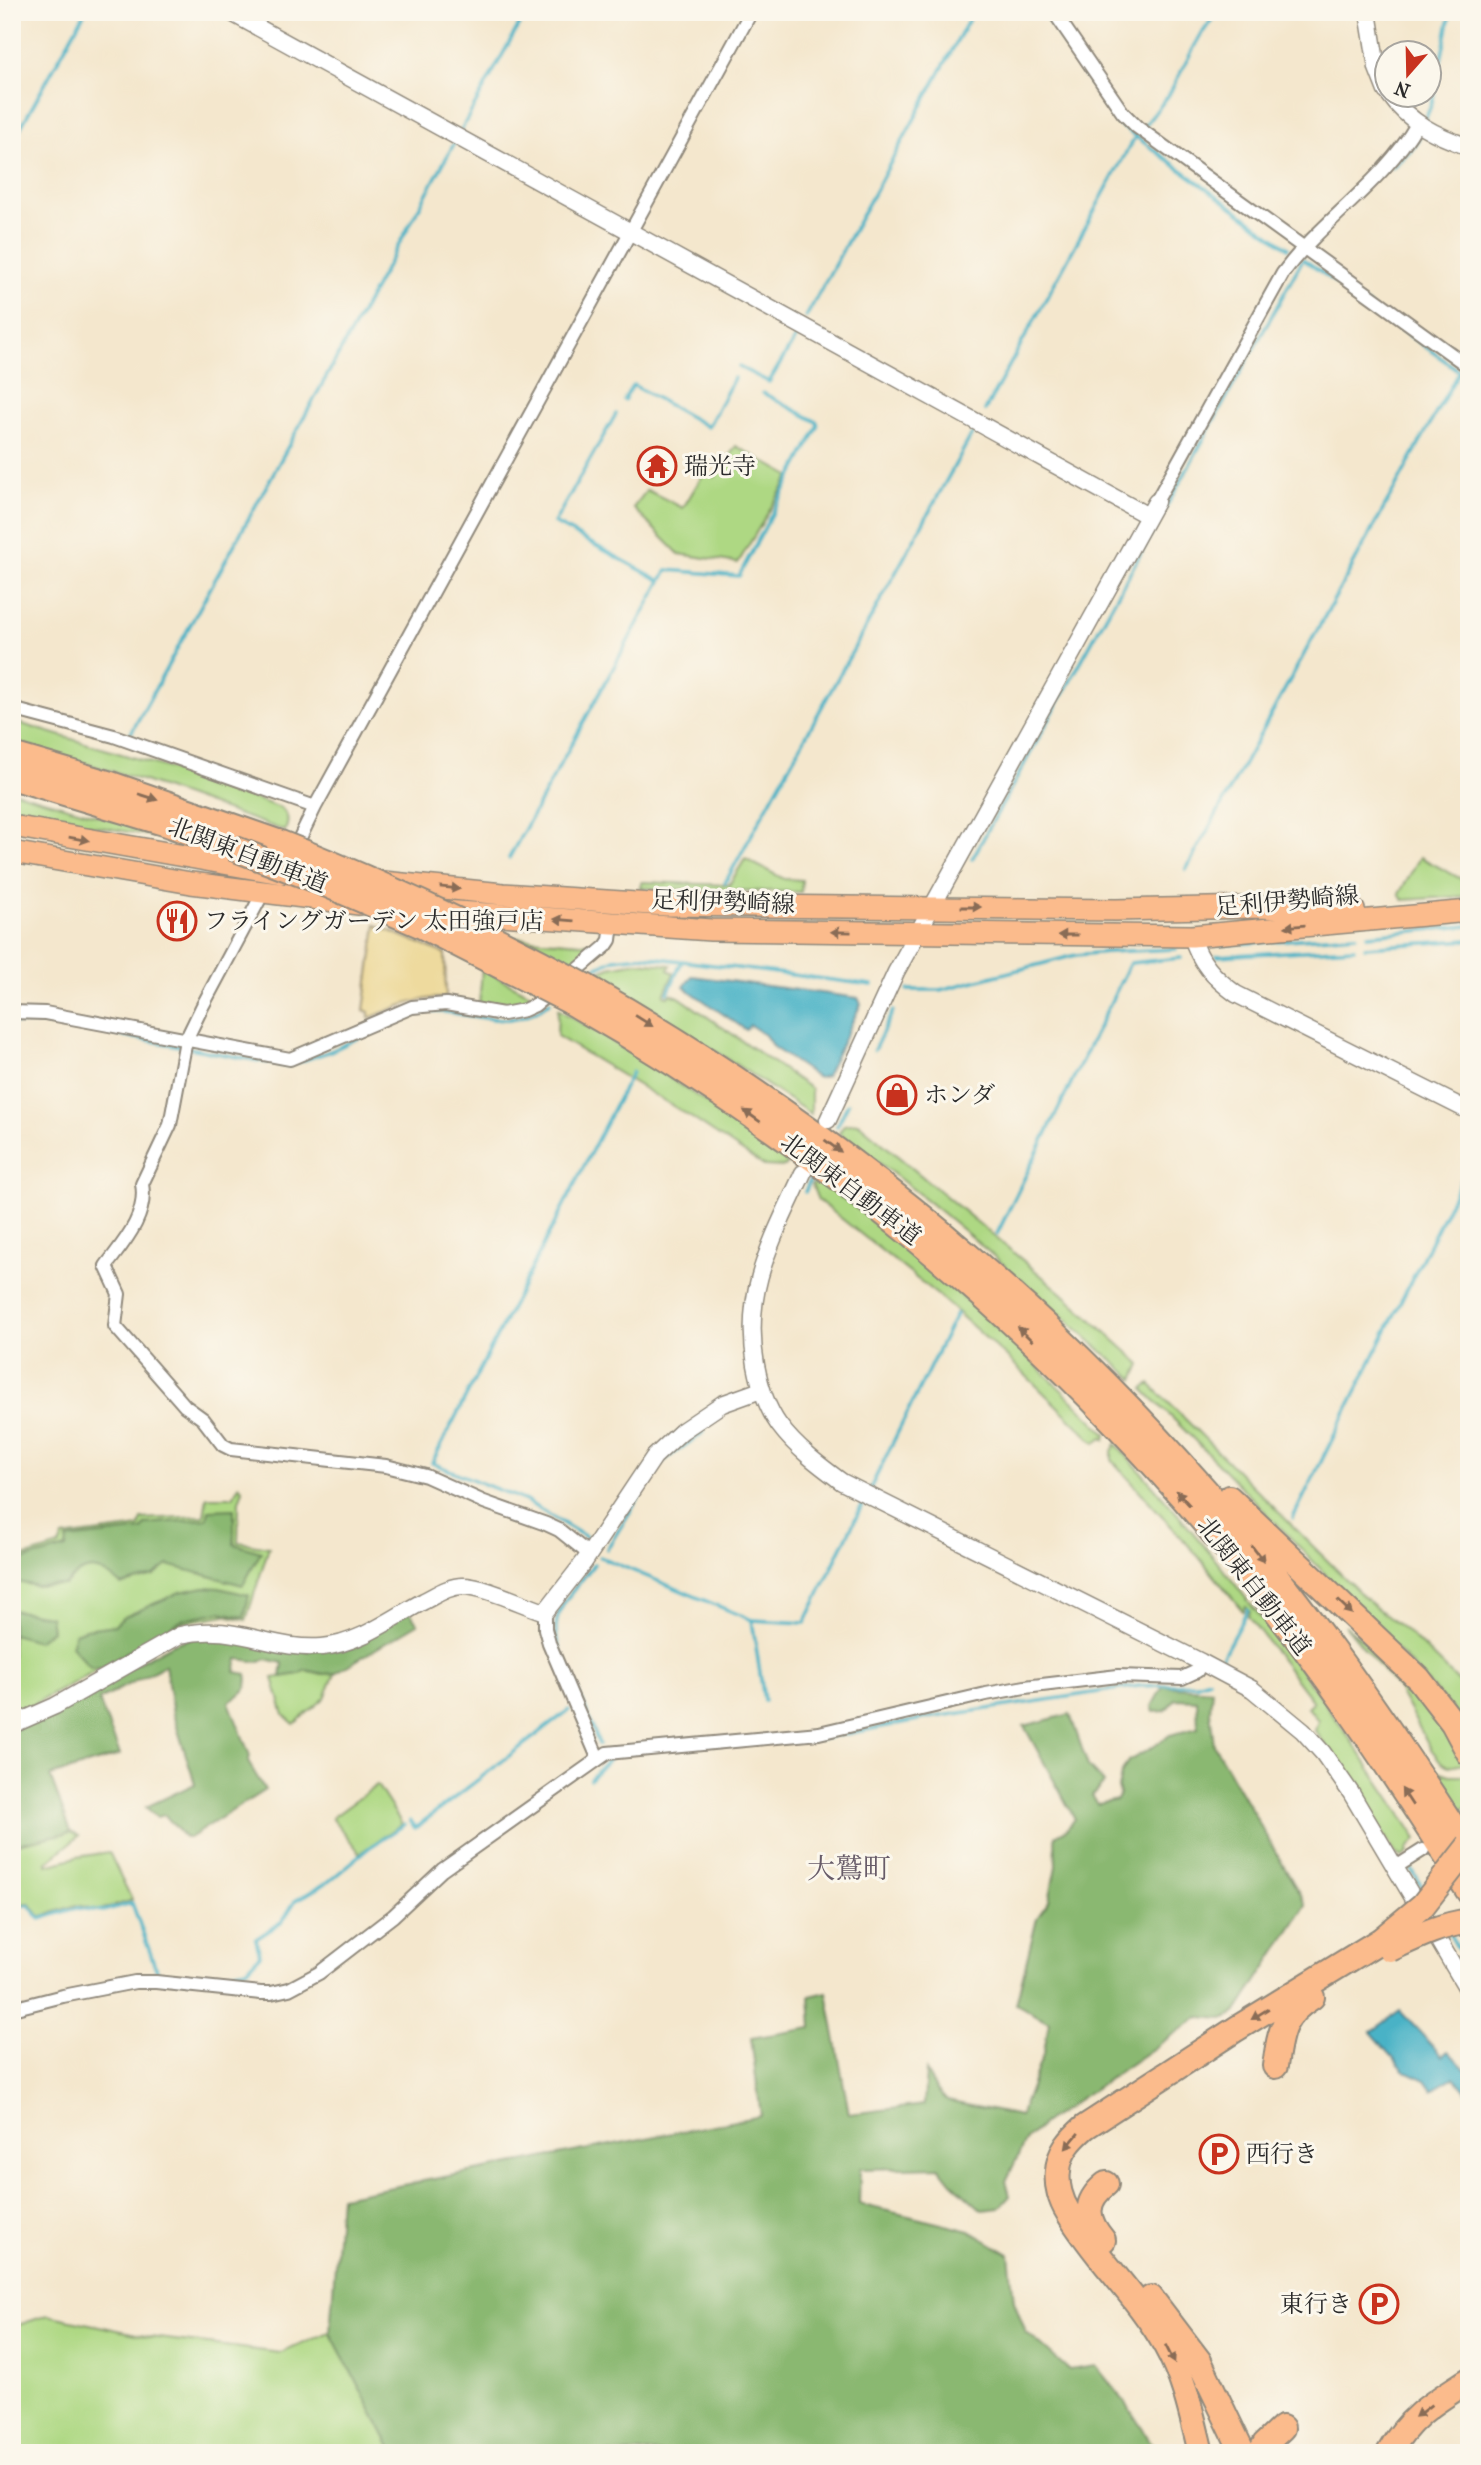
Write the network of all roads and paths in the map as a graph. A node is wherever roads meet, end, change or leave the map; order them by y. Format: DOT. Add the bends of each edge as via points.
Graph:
graph roads {
  1 [pos="230,12"];
  2 [pos="751,12"];
  3 [pos="1054,12"];
  4 [pos="1368,12"];
  5 [pos="1372,38"];
  6 [pos="1402,108"];
  7 [pos="1417,124"];
  8 [pos="1469,147"];
  9 [pos="631,233"];
  10 [pos="1303,248"];
  11 [pos="1469,368"];
  12 [pos="1152,509"];
  13 [pos="12,709"];
  14 [pos="12,755"];
  15 [pos="12,777"];
  16 [pos="314,807"];
  17 [pos="12,826"];
  18 [pos="12,852"];
  19 [pos="277,873"];
  20 [pos="263,892"];
  21 [pos="933,908"];
  22 [pos="1213,908"];
  23 [pos="1116,910"];
  24 [pos="1469,911"];
  25 [pos="1436,913"];
  26 [pos="612,924"];
  27 [pos="918,933"];
  28 [pos="1192,936"];
  29 [pos="577,994"];
  30 [pos="12,1012"];
  31 [pos="187,1040"];
  32 [pos="1469,1111"];
  33 [pos="828,1120"];
  34 [pos="803,1173"];
  35 [pos="1098,1376"];
  36 [pos="761,1390"];
  37 [pos="589,1554"];
  38 [pos="545,1612"];
  39 [pos="1201,1662"];
  40 [pos="12,1725"];
  41 [pos="1468,1751"];
  42 [pos="598,1758"];
  43 [pos="1451,1850"];
  44 [pos="1396,1867"];
  45 [pos="1469,1892"];
  46 [pos="1469,1913"];
  47 [pos="1469,1921"];
  48 [pos="1385,1945"];
  49 [pos="1469,1992"];
  50 [pos="12,2009"];
  51 [pos="1275,2067"];
  52 [pos="1106,2184"];
  53 [pos="1469,2380"];
  54 [pos="1282,2428"];
  55 [pos="1201,2453"];
  56 [pos="1243,2453"];
  57 [pos="1259,2453"];
  58 [pos="1389,2453"];
  1 -- 9 [label="street"];
  2 -- 9 [label="street"];
  3 -- 10 [label="street" via="1137,127"];
  4 -- 5 [label="street"];
  6 -- 7 [label="street"];
  7 -- 8 [label="street"];
  7 -- 10 [label="street" via="1403,149"];
  9 -- 12 [label="street"];
  9 -- 16 [label="street"];
  10 -- 11 [label="street"];
  10 -- 12 [label="street" via="1283,273"];
  12 -- 21 [label="street"];
  13 -- 16 [label="street" via="114,736"];
  14 -- 29 [label="highway, 北関東自動車道, one-way, bridge" via="278,842 513,947"];
  15 -- 29 [label="highway, 北関東自動車道, bridge" via="233,848"];
  16 -- 19 [label="street" via="303,835"];
  17 -- 19 [label="main road, 足利伊勢崎線, one-way"];
  18 -- 20 [label="main road, 足利伊勢崎線"];
  19 -- 20 [label="street"];
  19 -- 21 [label="main road, 足利伊勢崎線, one-way" via="616,903"];
  26 -- 20 [label="main road, 足利伊勢崎線, one-way"];
  20 -- 31 [label="street"];
  21 -- 23 [label="main road, 足利伊勢崎線, one-way"];
  21 -- 27 [label="street"];
  22 -- 23 [label="main road, 足利伊勢崎線"];
  22 -- 25 [label="main road, 足利伊勢崎線"];
  22 -- 28 [label="main road"];
  23 -- 28 [label="main road" via="1123,915 1175,917"];
  24 -- 25 [label="main road, 足利伊勢崎線"];
  25 -- 28 [label="main road, 足利伊勢崎線, one-way"];
  27 -- 26 [label="main road, 足利伊勢崎線, one-way"];
  26 -- 31 [label="street" via="610,940 601,952 524,1010 503,1013 446,1004 411,1007 290,1059"];
  28 -- 27 [label="main road, 足利伊勢崎線, one-way"];
  27 -- 33 [label="street"];
  28 -- 32 [label="street" via="1204,966 1236,994"];
  29 -- 35 [label="highway, 北関東自動車道, one-way" via="741,1081 849,1158 955,1242"];
  43 -- 29 [label="highway, 北関東自動車道, one-way" via="1264,1595 1191,1506 1085,1392 944,1261 874,1204 715,1090 616,1028"];
  30 -- 31 [label="street" via="45,1013"];
  31 -- 37 [label="street" via="170,1125 142,1184 135,1226 106,1266 119,1294 115,1326 119,1332 231,1449 410,1471 559,1530"];
  34 -- 36 [label="street" via="755,1292 754,1355"];
  35 -- 41 [label="highway, one-way" via="1419,1679"];
  35 -- 43 [label="highway, 北関東自動車道, one-way" via="1206,1492 1296,1602 1366,1697"];
  36 -- 37 [label="street" via="722,1404 654,1457"];
  36 -- 39 [label="street" via="779,1424 810,1458 842,1482"];
  37 -- 38 [label="street"];
  38 -- 40 [label="street" via="464,1586 444,1590 338,1645 306,1647 227,1632 180,1635 55,1706"];
  38 -- 42 [label="street" via="549,1643"];
  39 -- 42 [label="street" via="1197,1671 1182,1678 1094,1678 986,1694 819,1733 614,1751"];
  39 -- 44 [label="street" via="1252,1689 1303,1731 1337,1772"];
  42 -- 50 [label="street" via="442,1870 393,1916 318,1973 289,1989 271,1993 135,1982"];
  43 -- 44 [label="street"];
  43 -- 45 [label="highway, 北関東自動車道"];
  43 -- 46 [label="highway"];
  43 -- 48 [label="highway, bridge" via="1423,1905"];
  44 -- 49 [label="street"];
  47 -- 48 [label="highway, bridge"];
  48 -- 51 [label="highway" via="1292,2011 1280,2035"];
  48 -- 55 [label="highway, one-way" via="1236,2029 1085,2127 1060,2159 1058,2186 1067,2210 1166,2346 1185,2388"];
  52 -- 56 [label="highway" via="1092,2199 1090,2219 1199,2361"];
  53 -- 58 [label="highway, one-way" via="1419,2413"];
  54 -- 57 [label="highway"];
}
